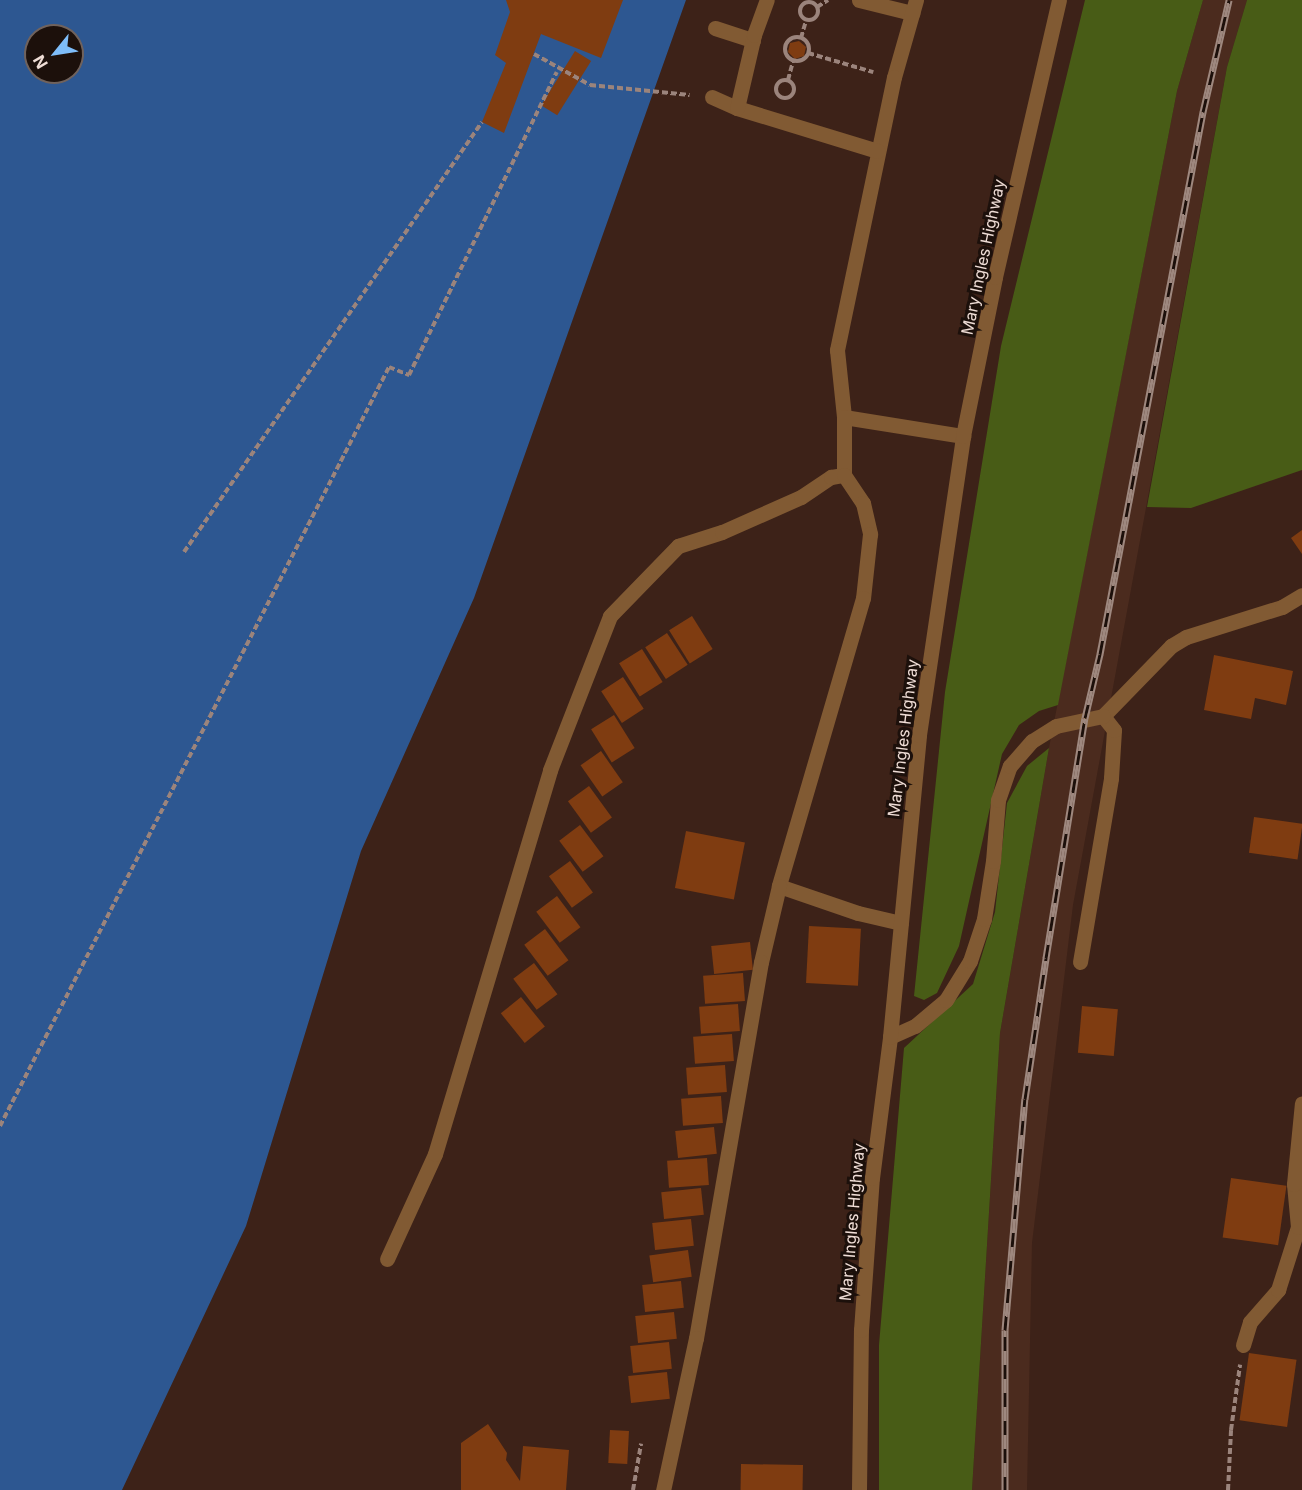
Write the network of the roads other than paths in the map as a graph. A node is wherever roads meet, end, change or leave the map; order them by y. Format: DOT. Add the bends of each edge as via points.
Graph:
graph roads {
  1 [pos="767,0"];
  2 [pos="859,0"];
  3 [pos="1059,0"];
  4 [pos="914,7"];
  5 [pos="715,28"];
  6 [pos="753,40"];
  7 [pos="712,97"];
  8 [pos="737,108"];
  9 [pos="878,151"];
  10 [pos="844,417"];
  11 [pos="963,436"];
  12 [pos="844,475"];
  13 [pos="1302,595"];
  14 [pos="1103,716"];
  15 [pos="779,886"];
  16 [pos="901,923"];
  17 [pos="1080,962"];
  18 [pos="890,1037"];
  19 [pos="1302,1103"];
  20 [pos="387,1259"];
  21 [pos="1243,1345"];
  22 [pos="663,1490"];
  23 [pos="859,1490"];
  1 -- 6 [label="street"];
  2 -- 4 [label="street"];
  3 -- 11 [label="street, Mary Ingles Highway"];
  4 -- 9 [label="street"];
  5 -- 6 [label="street"];
  6 -- 8 [label="street"];
  7 -- 8 [label="street"];
  8 -- 9 [label="street"];
  9 -- 10 [label="street" via="837,350"];
  10 -- 11 [label="street"];
  10 -- 12 [label="street"];
  11 -- 16 [label="street, Mary Ingles Highway" via="920,735"];
  12 -- 15 [label="street" via="863,503 870,534 863,598"];
  12 -- 20 [label="street" via="831,477 801,497 722,532 678,546 610,616 550,770 435,1154"];
  13 -- 14 [label="street" via="1282,607 1186,637 1171,646"];
  14 -- 17 [label="street" via="1114,730 1111,778"];
  14 -- 18 [label="street" via="1056,726 1032,741 1010,766 998,800 984,919 970,961 946,1000 915,1026"];
  15 -- 16 [label="street" via="858,914"];
  15 -- 22 [label="street" via="760,962 696,1338"];
  16 -- 18 [label="street, Mary Ingles Highway"];
  18 -- 23 [label="street, Mary Ingles Highway" via="872,1178 861,1330"];
  19 -- 21 [label="street" via="1294,1184 1298,1227 1278,1290 1250,1322"];
}
